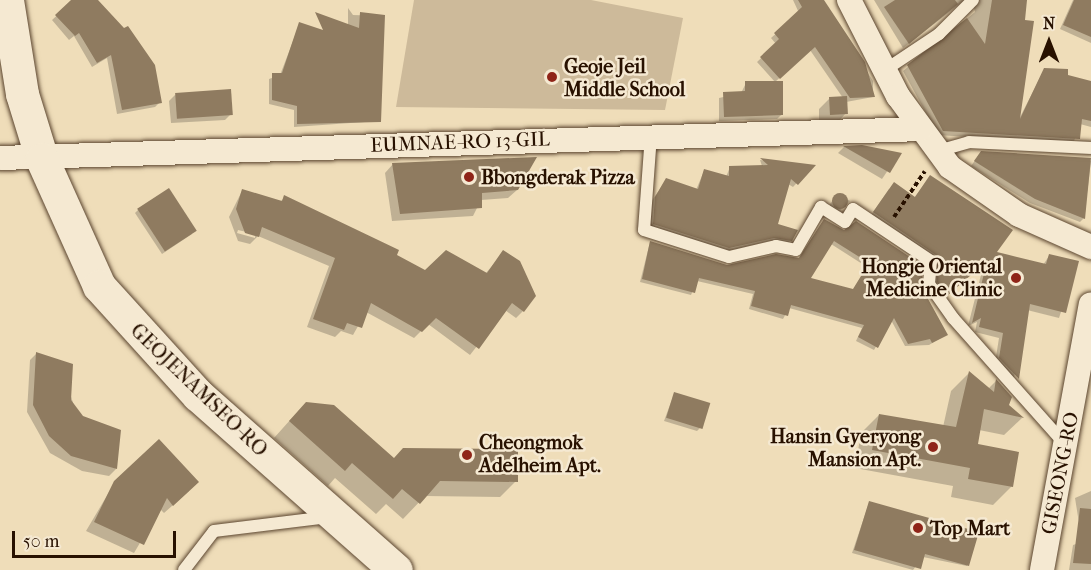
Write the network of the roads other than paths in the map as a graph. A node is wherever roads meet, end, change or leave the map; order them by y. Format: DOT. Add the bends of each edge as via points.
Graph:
graph roads {
  1 [pos="7,0"];
  2 [pos="849,0"];
  3 [pos="973,0"];
  4 [pos="885,70"];
  5 [pos="921,129"];
  6 [pos="651,135"];
  7 [pos="1091,148"];
  8 [pos="938,151"];
  9 [pos="0,158"];
  10 [pos="42,159"];
  11 [pos="1091,247"];
  12 [pos="1091,304"];
  13 [pos="1085,380"];
  14 [pos="1066,445"];
  15 [pos="335,516"];
  16 [pos="184,570"];
  17 [pos="396,570"];
  18 [pos="1042,570"];
  1 -- 10 [label="main road, GEOJENAMSEO-RO" via="22,94"];
  2 -- 4 [label="street"];
  3 -- 4 [label="lane" via="939,34"];
  4 -- 5 [label="street"];
  5 -- 6 [label="street, EUMNAE-RO 13-GIL"];
  5 -- 8 [label="street"];
  6 -- 10 [label="street, EUMNAE-RO 13-GIL"];
  6 -- 14 [label="lane" via="644,230 729,257 776,246 796,250 821,207 845,222 853,209 931,261 929,284 953,318"];
  7 -- 8 [label="lane" via="969,142"];
  8 -- 11 [label="street" via="982,193"];
  9 -- 10 [label="street, EUMNAE-RO 13-GIL"];
  10 -- 15 [label="main road, GEOJENAMSEO-RO" via="105,294 198,395"];
  12 -- 13 [label="street, GISEONG-RO"];
  13 -- 14 [label="street, GISEONG-RO"];
  14 -- 18 [label="street, GISEONG-RO"];
  15 -- 16 [label="lane" via="214,531"];
  15 -- 17 [label="main road, GEOJENAMSEO-RO"];
}
